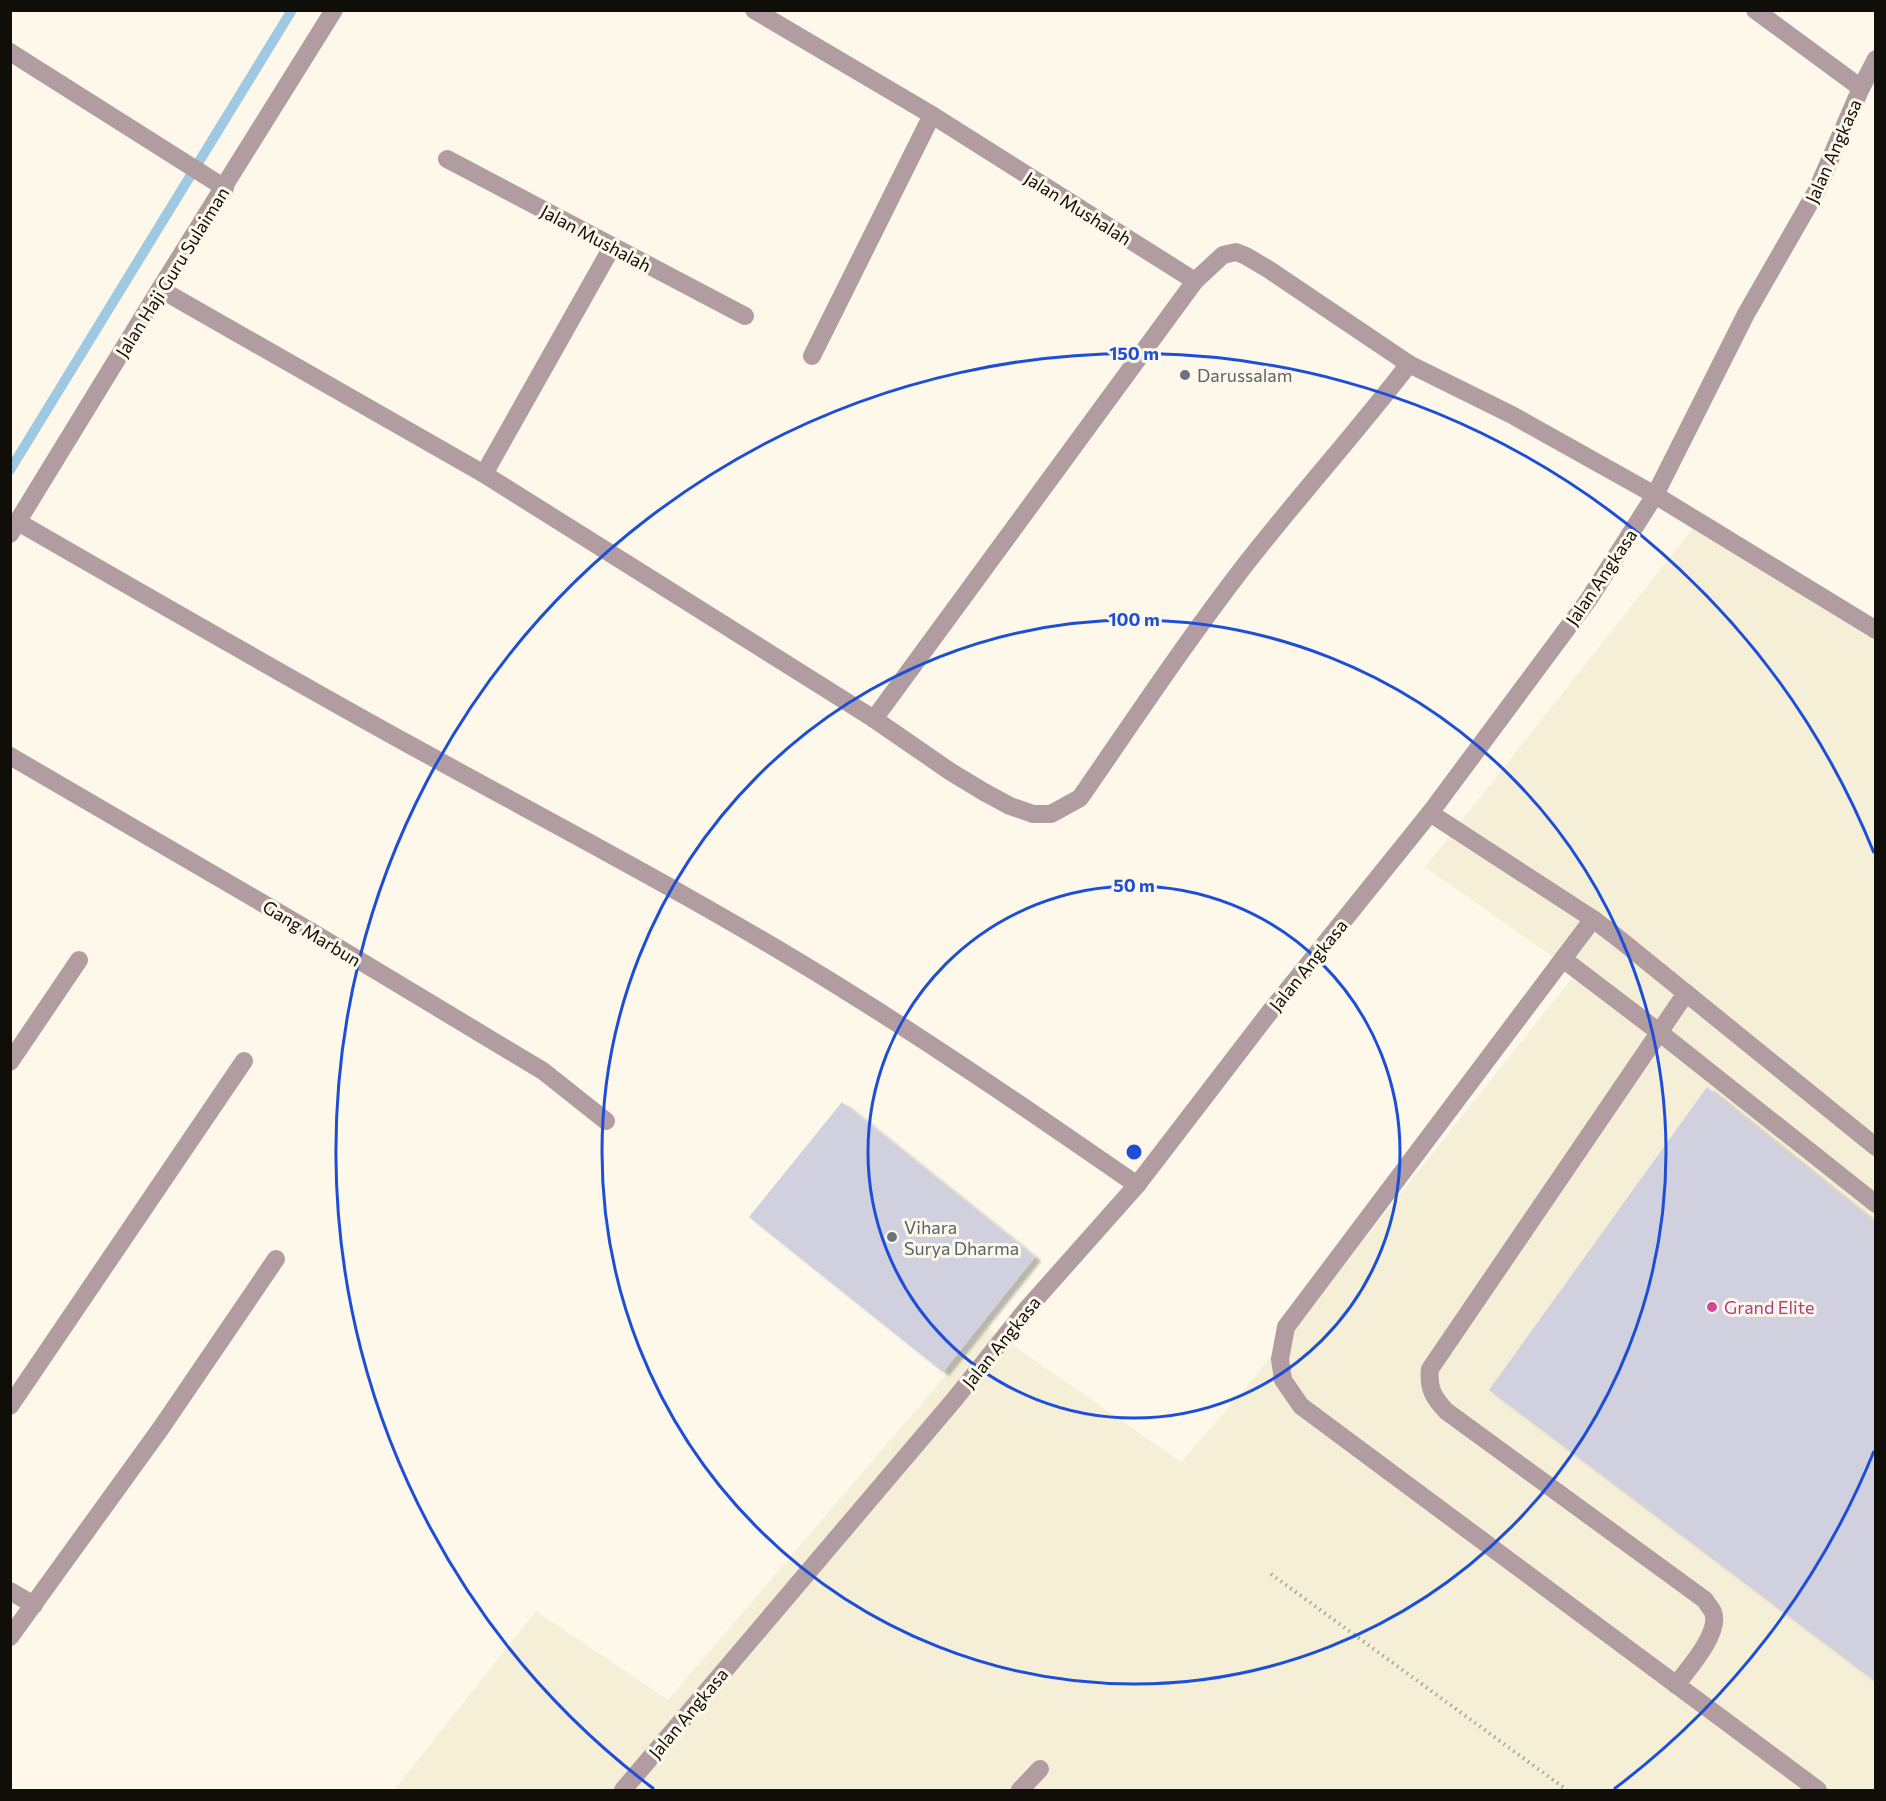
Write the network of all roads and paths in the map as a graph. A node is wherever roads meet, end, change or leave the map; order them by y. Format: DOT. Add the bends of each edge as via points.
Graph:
graph roads {
  1 [pos="334,10"];
  2 [pos="754,10"];
  3 [pos="1755,10"];
  4 [pos="10,52"];
  5 [pos="1875,59"];
  6 [pos="1861,88"];
  7 [pos="932,115"];
  8 [pos="447,159"];
  9 [pos="225,188"];
  10 [pos="612,247"];
  11 [pos="1195,281"];
  12 [pos="160,289"];
  13 [pos="745,316"];
  14 [pos="812,356"];
  15 [pos="1409,364"];
  16 [pos="484,474"];
  17 [pos="1655,495"];
  18 [pos="14,528"];
  19 [pos="1875,630"];
  20 [pos="874,719"];
  21 [pos="10,756"];
  22 [pos="1430,813"];
  23 [pos="1593,919"];
  24 [pos="1563,959"];
  25 [pos="79,960"];
  26 [pos="1686,993"];
  27 [pos="1659,1032"];
  28 [pos="244,1061"];
  29 [pos="10,1062"];
  30 [pos="606,1121"];
  31 [pos="1875,1147"];
  32 [pos="1137,1185"];
  33 [pos="1875,1204"];
  34 [pos="276,1259"];
  35 [pos="10,1406"];
  36 [pos="1271,1574"];
  37 [pos="10,1591"];
  38 [pos="34,1605"];
  39 [pos="10,1637"];
  40 [pos="1676,1685"];
  41 [pos="1040,1769"];
  42 [pos="623,1791"];
  43 [pos="1020,1791"];
  44 [pos="1567,1791"];
  45 [pos="1818,1791"];
  1 -- 9 [label="street, Jalan Haji Guru Sulaiman"];
  2 -- 7 [label="street, Jalan Mushalah"];
  3 -- 6 [label="street"];
  4 -- 9 [label="street"];
  5 -- 6 [label="street, Jalan Angkasa"];
  6 -- 17 [label="street, Jalan Angkasa" via="1816,192 1746,314"];
  7 -- 11 [label="street, Jalan Mushalah"];
  7 -- 14 [label="street"];
  8 -- 10 [label="street, Jalan Mushalah"];
  9 -- 12 [label="street, Jalan Haji Guru Sulaiman"];
  10 -- 13 [label="street, Jalan Mushalah"];
  10 -- 16 [label="street"];
  11 -- 15 [label="street" via="1222,255 1236,252 1268,269"];
  11 -- 20 [label="street"];
  12 -- 16 [label="street"];
  12 -- 18 [label="street, Jalan Haji Guru Sulaiman"];
  15 -- 17 [label="street" via="1512,415"];
  15 -- 20 [label="street" via="1246,564 1080,798 1051,814 1033,814 1010,806 951,772"];
  16 -- 20 [label="street"];
  17 -- 19 [label="street"];
  17 -- 22 [label="street, Jalan Angkasa" via="1589,599"];
  18 -- 32 [label="street" via="636,867 823,977"];
  21 -- 30 [label="street, Gang Marbun" via="533,1065"];
  22 -- 23 [label="street"];
  22 -- 32 [label="street, Jalan Angkasa"];
  23 -- 24 [label="street"];
  23 -- 26 [label="street"];
  24 -- 27 [label="street"];
  24 -- 40 [label="street" via="1286,1327 1280,1359 1283,1380 1301,1406"];
  25 -- 29 [label="street"];
  26 -- 27 [label="street"];
  26 -- 31 [label="street"];
  27 -- 33 [label="street"];
  27 -- 40 [label="street" via="1430,1369 1429,1381 1434,1398 1446,1411 1705,1600 1713,1611 1711,1637"];
  28 -- 35 [label="street"];
  32 -- 42 [label="street, Jalan Angkasa" via="1026,1310"];
  34 -- 38 [label="street"];
  36 -- 44 [label="path"];
  37 -- 38 [label="street"];
  38 -- 39 [label="street"];
  40 -- 45 [label="street"];
  41 -- 43 [label="street"];
}
